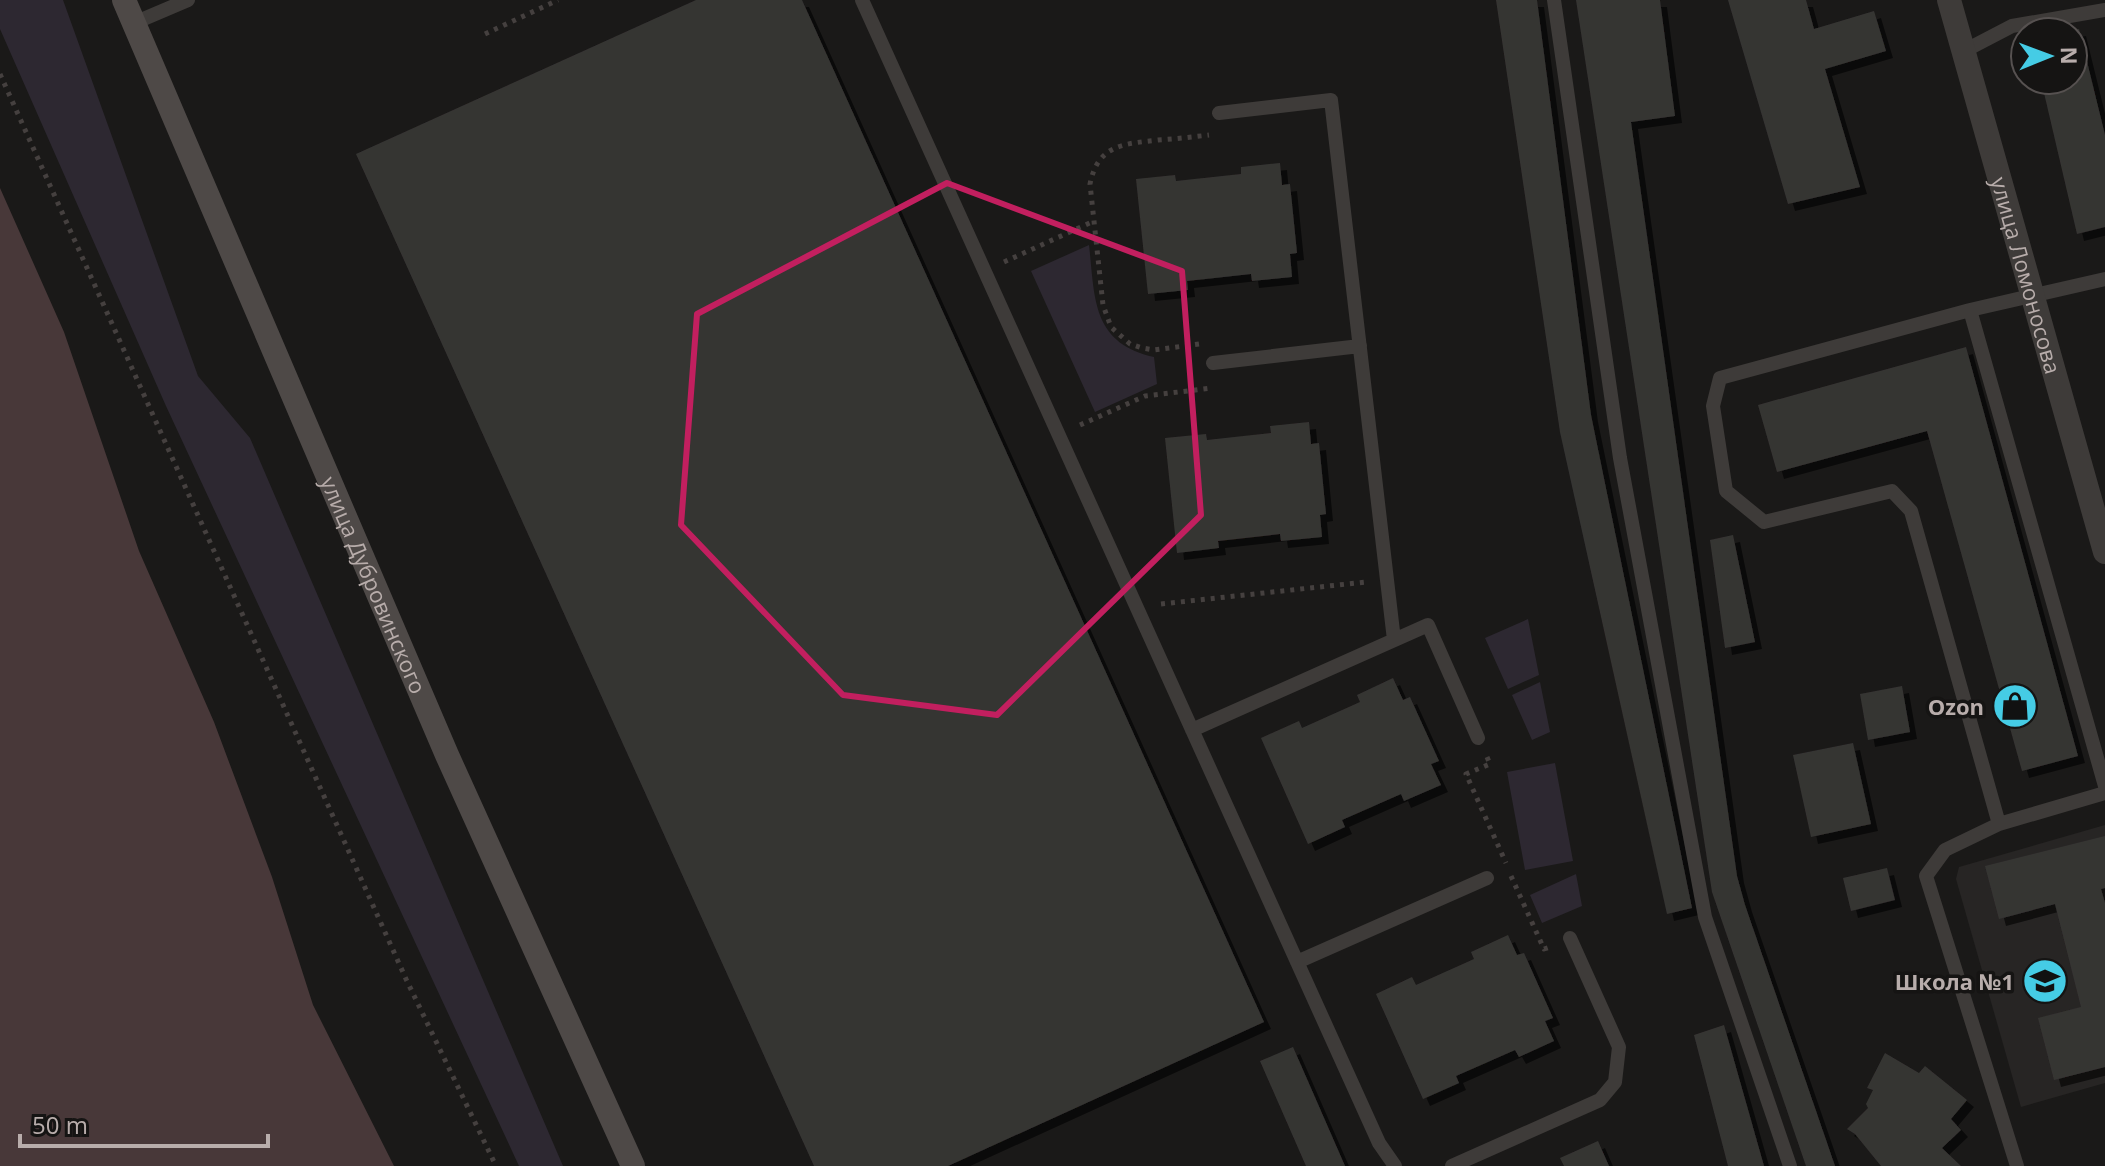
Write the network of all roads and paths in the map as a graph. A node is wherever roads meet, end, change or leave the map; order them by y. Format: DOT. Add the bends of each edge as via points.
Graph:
graph roads {
  1 [pos="124,0"];
  2 [pos="188,0"];
  3 [pos="558,0"];
  4 [pos="862,0"];
  5 [pos="1554,0"];
  6 [pos="1949,0"];
  7 [pos="2105,10"];
  8 [pos="134,23"];
  9 [pos="485,34"];
  10 [pos="1964,51"];
  11 [pos="0,74"];
  12 [pos="1219,113"];
  13 [pos="1094,221"];
  14 [pos="985,271"];
  15 [pos="2105,279"];
  16 [pos="2030,295"];
  17 [pos="1970,310"];
  18 [pos="1360,346"];
  19 [pos="1213,363"];
  20 [pos="1059,435"];
  21 [pos="2105,552"];
  22 [pos="1387,580"];
  23 [pos="1137,607"];
  24 [pos="1394,640"];
  25 [pos="1192,730"];
  26 [pos="1478,738"];
  27 [pos="2105,786"];
  28 [pos="2105,793"];
  29 [pos="1999,824"];
  30 [pos="1487,878"];
  31 [pos="1570,938"];
  32 [pos="1297,962"];
  33 [pos="496,1166"];
  34 [pos="633,1166"];
  35 [pos="1395,1166"];
  36 [pos="1452,1166"];
  37 [pos="1790,1166"];
  38 [pos="2017,1166"];
  1 -- 8 [label="main road, улица Дубровинского"];
  2 -- 8 [label="lane"];
  3 -- 9 [label="path"];
  4 -- 14 [label="lane"];
  5 -- 37 [label="lane" via="1620,458 1705,917"];
  6 -- 10 [label="street, улица Ломоносова"];
  7 -- 10 [label="lane" via="2012,26"];
  8 -- 34 [label="main road, улица Дубровинского" via="447,755"];
  10 -- 16 [label="street, улица Ломоносова"];
  11 -- 33 [label="path" via="400,965"];
  12 -- 13 [label="path" via="1221,133 1124,144 1106,153 1090,184"];
  12 -- 18 [label="lane" via="1331,100"];
  13 -- 14 [label="path"];
  13 -- 19 [label="path" via="1103,305 1111,327 1130,344 1154,350 1211,343"];
  14 -- 20 [label="lane"];
  15 -- 16 [label="lane"];
  16 -- 17 [label="lane"];
  16 -- 21 [label="street, улица Ломоносова"];
  17 -- 27 [label="lane"];
  17 -- 29 [label="lane" via="1720,378 1713,406 1726,491 1764,522 1892,491 1911,511"];
  18 -- 19 [label="lane"];
  18 -- 22 [label="lane"];
  19 -- 20 [label="path" via="1216,388 1145,396"];
  20 -- 23 [label="lane"];
  22 -- 23 [label="path"];
  22 -- 24 [label="lane"];
  23 -- 25 [label="lane"];
  24 -- 25 [label="lane"];
  24 -- 26 [label="lane" via="1428,625"];
  25 -- 32 [label="lane"];
  26 -- 31 [label="path" via="1490,764 1466,774 1544,949"];
  28 -- 29 [label="lane"];
  29 -- 38 [label="lane" via="1945,850 1926,876"];
  30 -- 32 [label="lane"];
  31 -- 36 [label="lane" via="1619,1047 1615,1082 1600,1100"];
  32 -- 35 [label="lane" via="1379,1143"];
}
